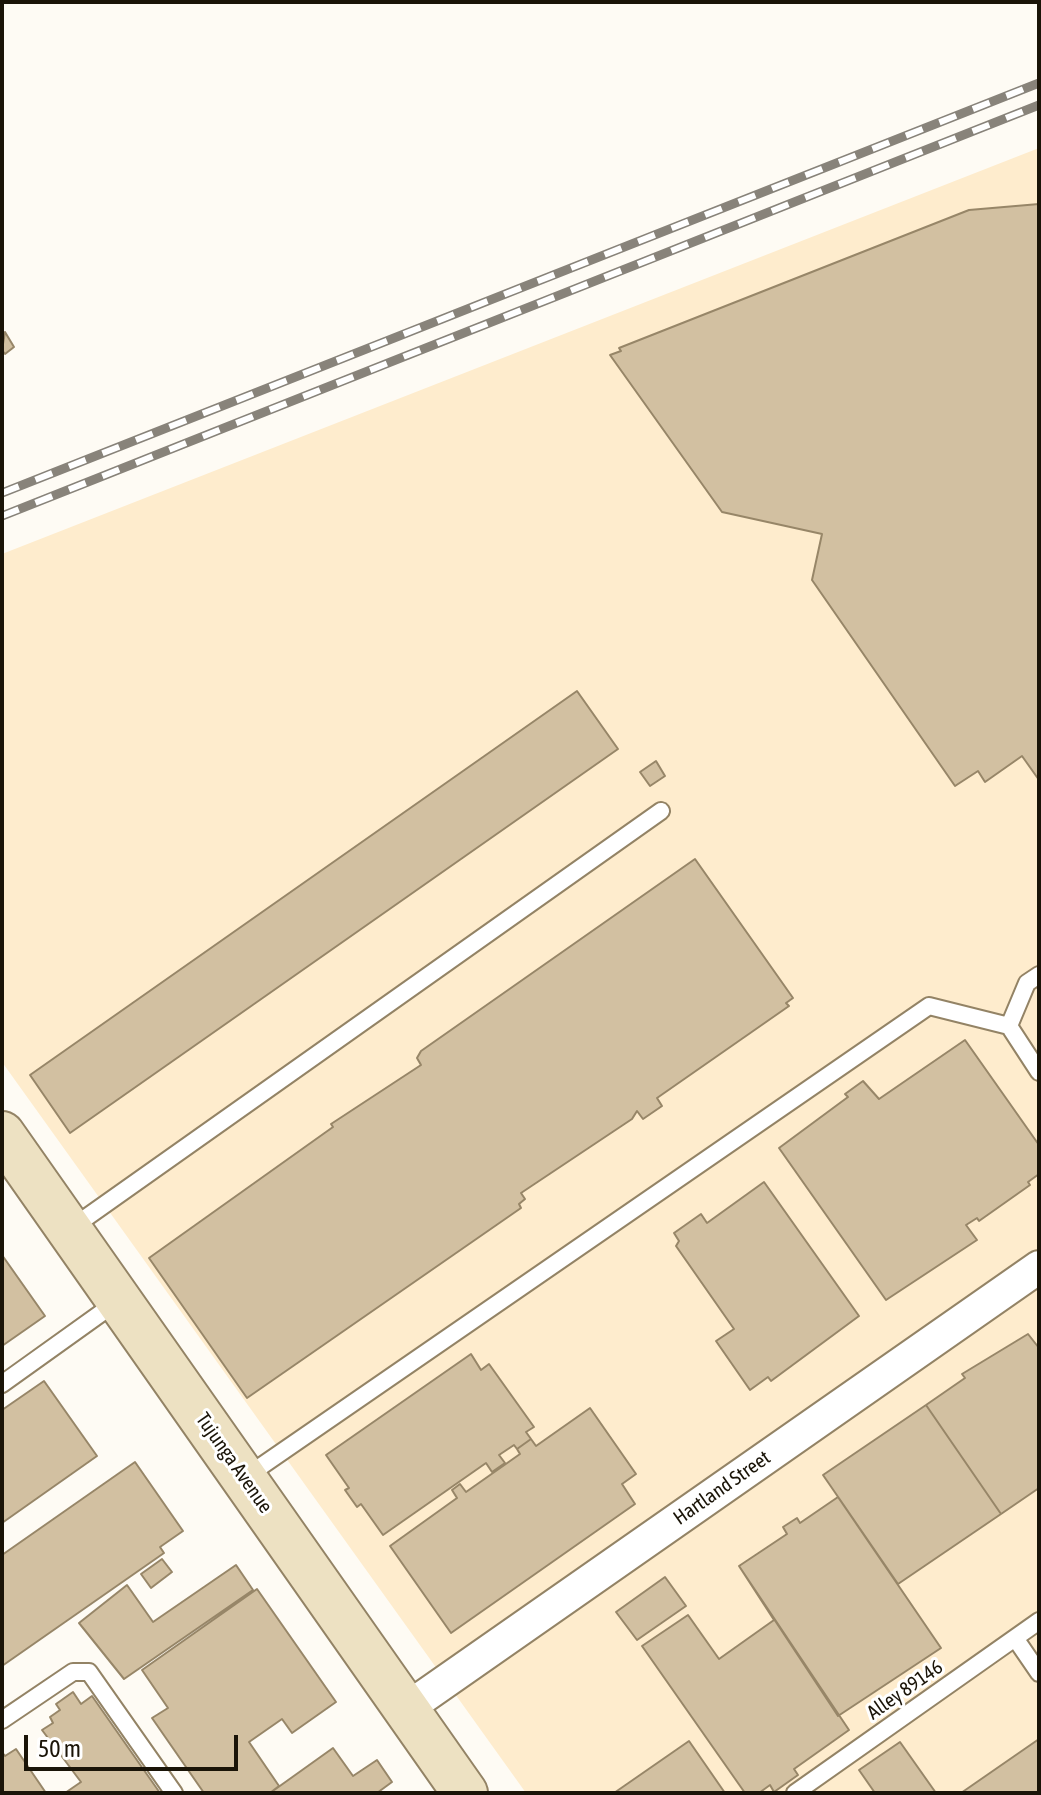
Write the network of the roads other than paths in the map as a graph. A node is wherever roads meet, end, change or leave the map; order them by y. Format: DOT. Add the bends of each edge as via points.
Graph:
graph roads {
  1 [pos="661,811"];
  2 [pos="1039,975"];
  3 [pos="1009,1026"];
  4 [pos="1039,1072"];
  5 [pos="2,1134"];
  6 [pos="69,1230"];
  7 [pos="1039,1267"];
  8 [pos="119,1300"];
  9 [pos="2,1384"];
  10 [pos="244,1478"];
  11 [pos="1039,1621"];
  12 [pos="1015,1638"];
  13 [pos="1039,1673"];
  14 [pos="406,1709"];
  15 [pos="2,1720"];
  16 [pos="174,1793"];
  17 [pos="465,1793"];
  18 [pos="795,1793"];
  1 -- 6 [label="lane"];
  2 -- 3 [label="lane" via="1027,983"];
  3 -- 4 [label="lane"];
  3 -- 10 [label="lane" via="929,1006"];
  5 -- 6 [label="street, Tujunga Avenue"];
  6 -- 8 [label="street, Tujunga Avenue"];
  7 -- 14 [label="street, Hartland Street"];
  8 -- 9 [label="lane"];
  8 -- 10 [label="street, Tujunga Avenue"];
  10 -- 14 [label="street, Tujunga Avenue"];
  11 -- 12 [label="lane, Alley 89146"];
  12 -- 13 [label="lane"];
  12 -- 18 [label="lane, Alley 89146"];
  14 -- 17 [label="street, Tujunga Avenue"];
  15 -- 16 [label="lane" via="73,1672 89,1672"];
}
